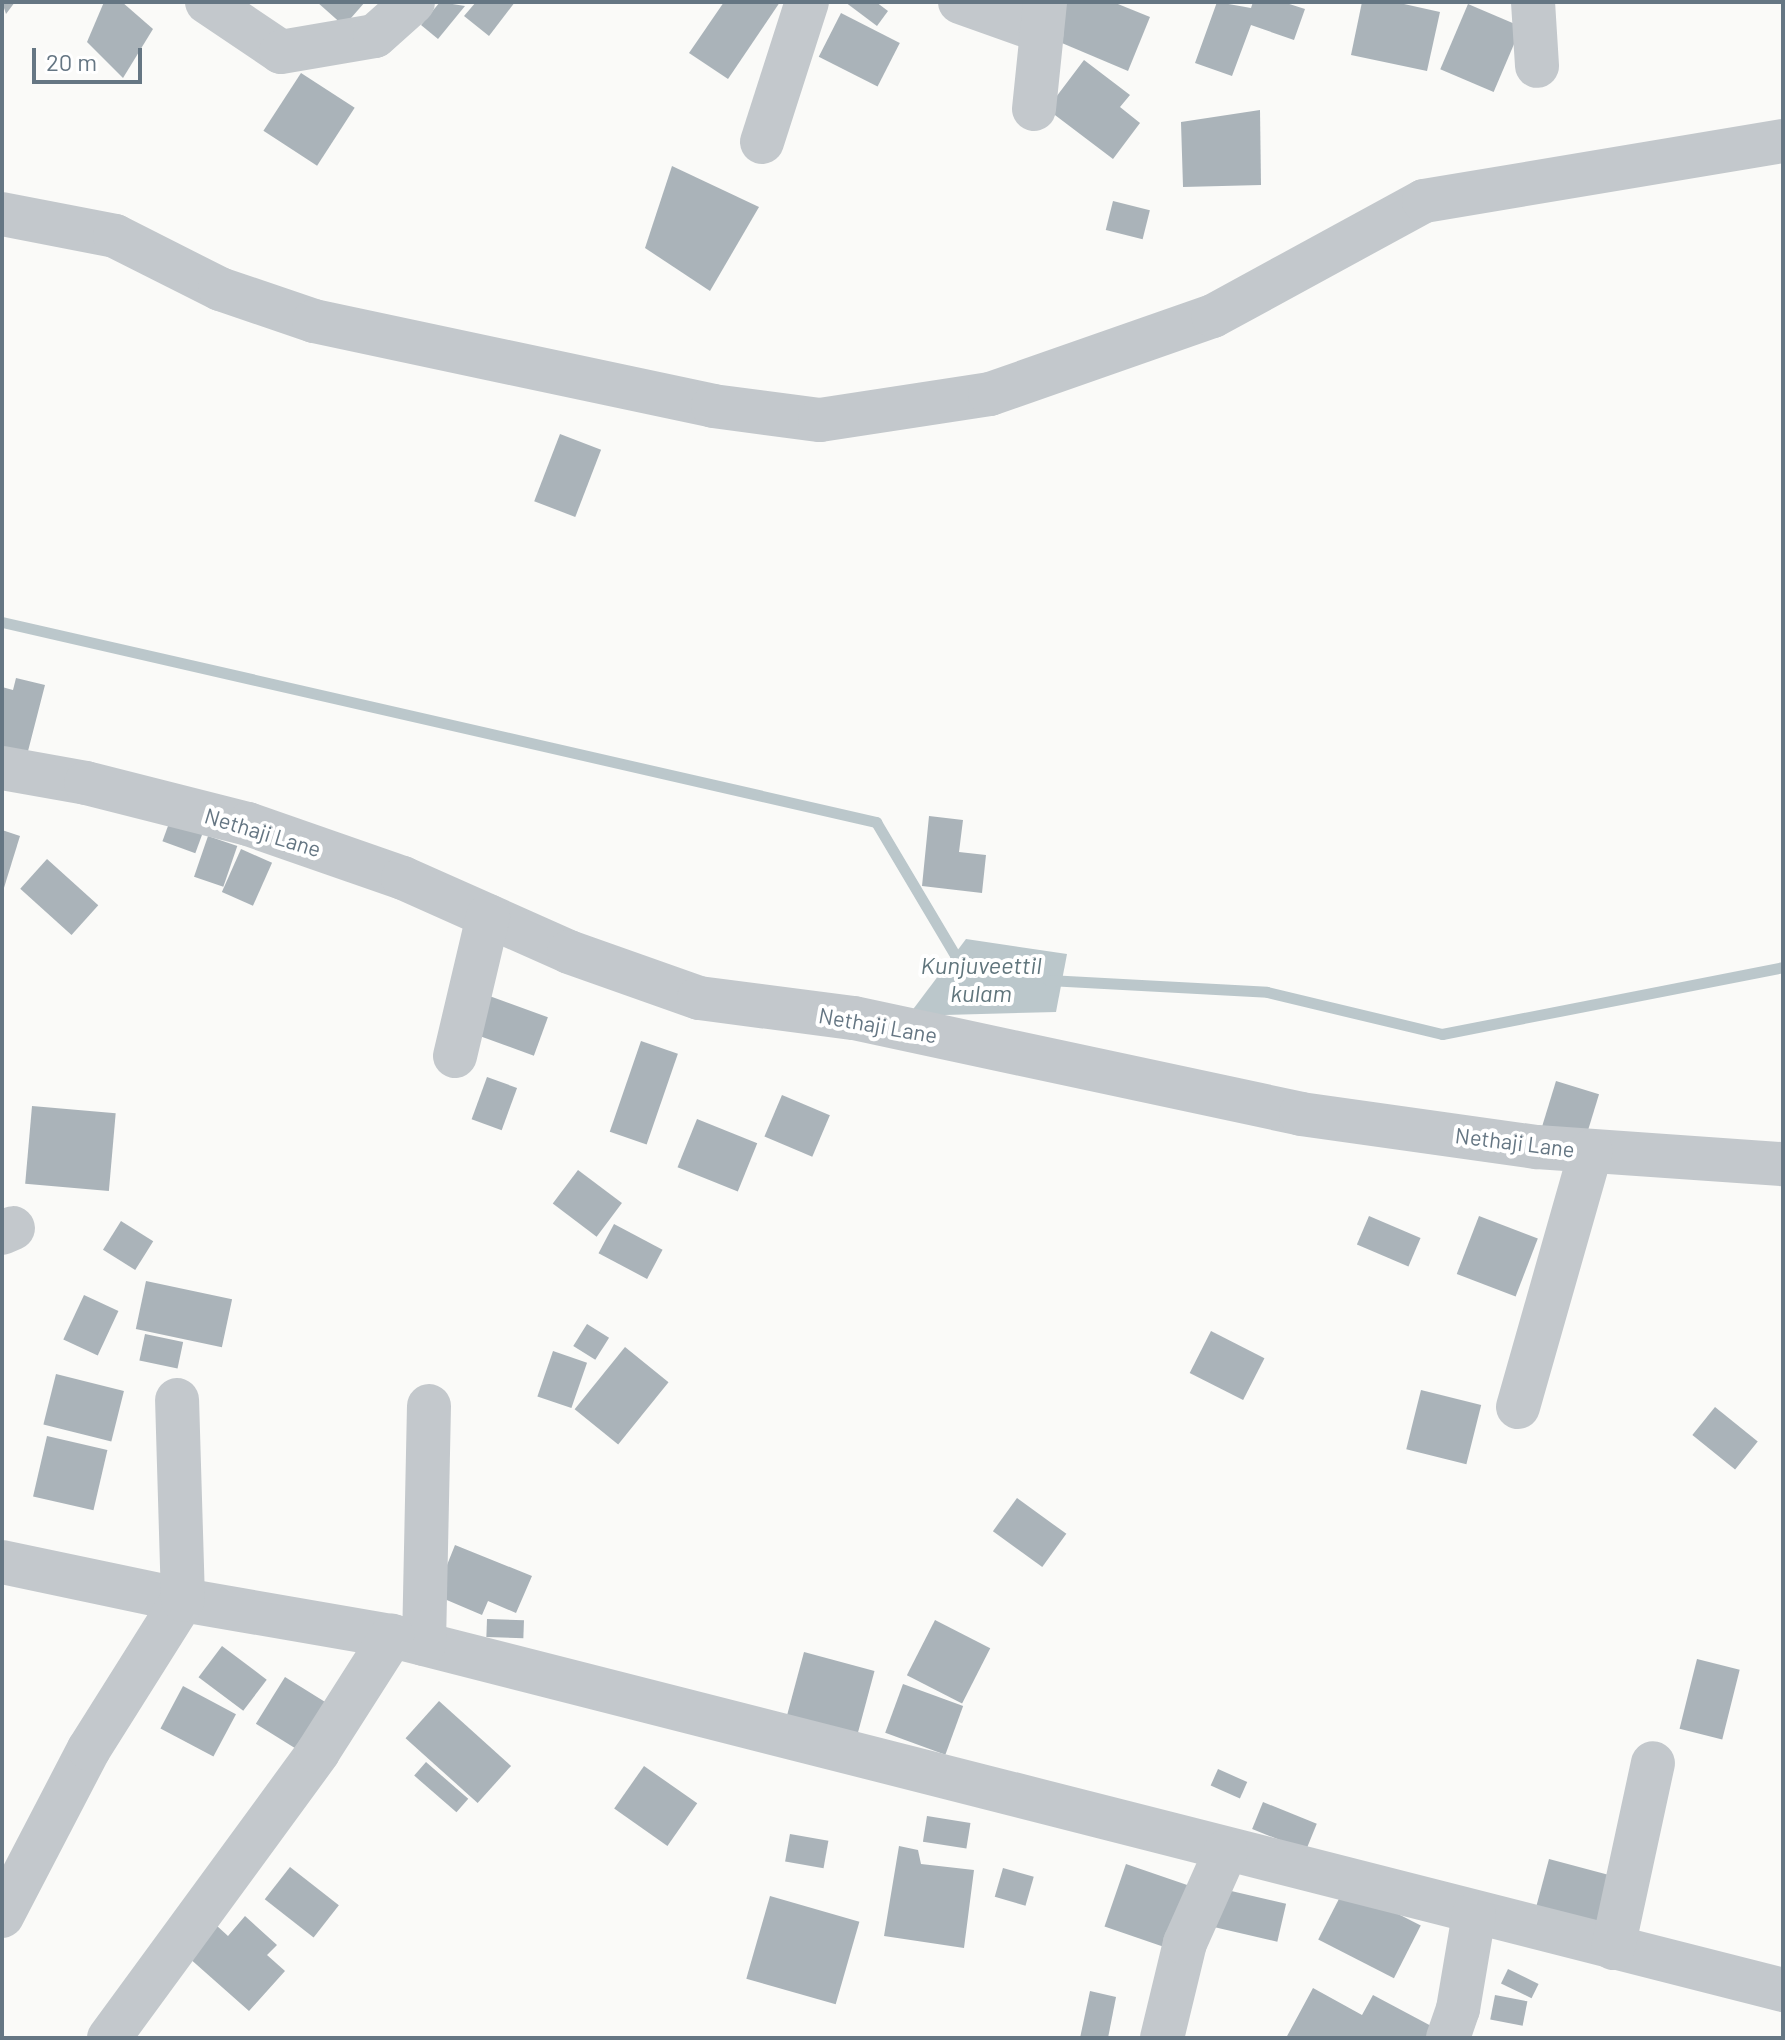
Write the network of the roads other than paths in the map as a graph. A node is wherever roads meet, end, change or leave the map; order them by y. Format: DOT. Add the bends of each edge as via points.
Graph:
graph roads {
  1 [pos="207,2"];
  2 [pos="413,2"];
  3 [pos="807,2"];
  4 [pos="960,2"];
  5 [pos="1533,2"];
  6 [pos="1044,16"];
  7 [pos="1537,66"];
  8 [pos="1034,109"];
  9 [pos="1783,141"];
  10 [pos="762,142"];
  11 [pos="2,214"];
  12 [pos="2,768"];
  13 [pos="488,916"];
  14 [pos="455,1056"];
  15 [pos="1591,1151"];
  16 [pos="1783,1164"];
  17 [pos="177,1400"];
  18 [pos="429,1406"];
  19 [pos="1518,1407"];
  20 [pos="2,1562"];
  21 [pos="183,1600"];
  22 [pos="408,1640"];
  23 [pos="1653,1763"];
  24 [pos="1226,1851"];
  25 [pos="1474,1914"];
  26 [pos="2,1916"];
  27 [pos="1613,1948"];
  28 [pos="1783,1990"];
  29 [pos="109,2038"];
  30 [pos="1162,2038"];
  31 [pos="1448,2038"];
  1 -- 2 [label="street" via="281,52 375,36"];
  3 -- 10 [label="street"];
  4 -- 6 [label="street"];
  5 -- 7 [label="street"];
  6 -- 8 [label="street"];
  9 -- 11 [label="street" via="1424,201 1213,316 990,394 820,420 713,406 314,321 220,289 115,236"];
  12 -- 13 [label="street, Nethaji Lane" via="86,783 248,824 403,878"];
  13 -- 14 [label="street"];
  13 -- 15 [label="street, Nethaji Lane" via="699,998 854,1018 1301,1114"];
  15 -- 16 [label="street, Nethaji Lane"];
  15 -- 19 [label="street"];
  17 -- 21 [label="street"];
  18 -- 22 [label="street"];
  20 -- 21 [label="street"];
  21 -- 22 [label="street"];
  21 -- 26 [label="street" via="89,1749"];
  22 -- 24 [label="street"];
  22 -- 29 [label="street" via="318,1752"];
  23 -- 27 [label="street"];
  24 -- 25 [label="street"];
  24 -- 30 [label="street" via="1185,1943"];
  25 -- 27 [label="street"];
  25 -- 31 [label="street"];
  27 -- 28 [label="street"];
}
